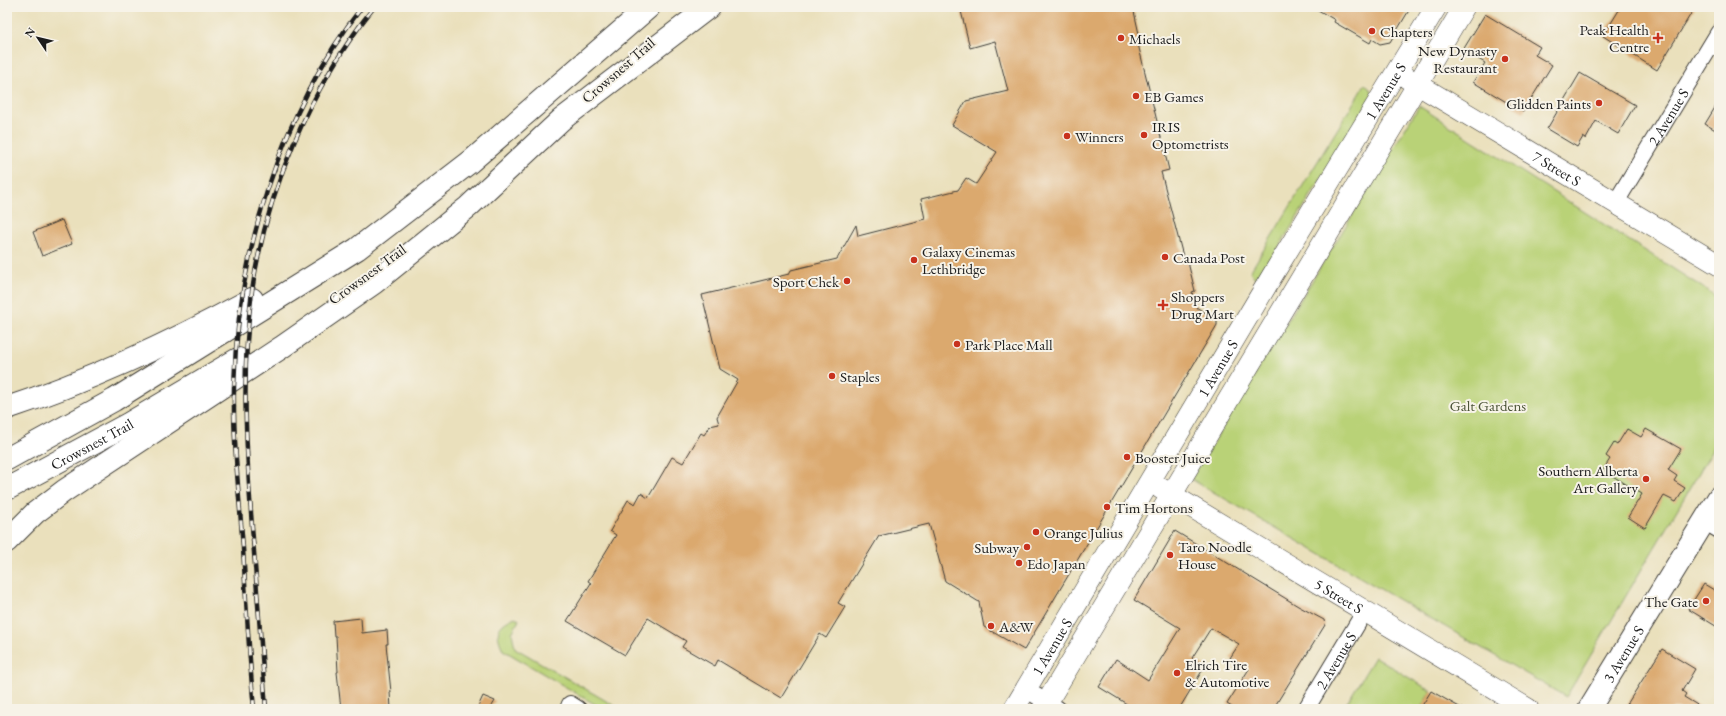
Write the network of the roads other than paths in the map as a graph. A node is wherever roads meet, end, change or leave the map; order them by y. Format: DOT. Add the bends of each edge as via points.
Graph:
graph roads {
  1 [pos="649,7"];
  2 [pos="691,7"];
  3 [pos="709,7"];
  4 [pos="1436,7"];
  5 [pos="1464,7"];
  6 [pos="1719,32"];
  7 [pos="1396,71"];
  8 [pos="1419,85"];
  9 [pos="561,120"];
  10 [pos="470,162"];
  11 [pos="1616,202"];
  12 [pos="1719,265"];
  13 [pos="7,408"];
  14 [pos="7,459"];
  15 [pos="1150,481"];
  16 [pos="7,489"];
  17 [pos="1172,494"];
  18 [pos="1719,497"];
  19 [pos="1711,526"];
  20 [pos="7,541"];
  21 [pos="1365,611"];
  22 [pos="1026,689"];
  23 [pos="1050,707"];
  24 [pos="1014,709"];
  25 [pos="1306,709"];
  26 [pos="1528,709"];
  27 [pos="1589,709"];
  1 -- 10 [label="main road, Crowsnest Trail"];
  2 -- 9 [label="main road, Crowsnest Trail"];
  3 -- 9 [label="main road"];
  4 -- 7 [label="street, 1 Avenue S"];
  5 -- 8 [label="street, 1 Avenue S"];
  6 -- 11 [label="street, 2 Avenue S"];
  7 -- 8 [label="street, 7 Street S"];
  7 -- 15 [label="street, 1 Avenue S"];
  8 -- 11 [label="street, 7 Street S"];
  8 -- 17 [label="street, 1 Avenue S"];
  9 -- 16 [label="main road, Crowsnest Trail" via="389,260 331,302 128,424"];
  9 -- 20 [label="main road" via="468,207 374,284 64,492 35,513"];
  10 -- 13 [label="main road" via="267,291 202,326 130,361 52,393"];
  10 -- 14 [label="main road, Crowsnest Trail" via="357,249 316,276 114,400"];
  11 -- 12 [label="street, 7 Street S"];
  15 -- 17 [label="street, 5 Street S"];
  15 -- 22 [label="street, 1 Avenue S"];
  17 -- 21 [label="street, 5 Street S"];
  17 -- 23 [label="street, 1 Avenue S"];
  18 -- 19 [label="main road, 3 Avenue S"];
  19 -- 27 [label="main road, 3 Avenue S"];
  21 -- 25 [label="street, 2 Avenue S"];
  21 -- 26 [label="street, 5 Street S"];
  22 -- 23 [label="street"];
  22 -- 24 [label="street, 1 Avenue S"];
}
